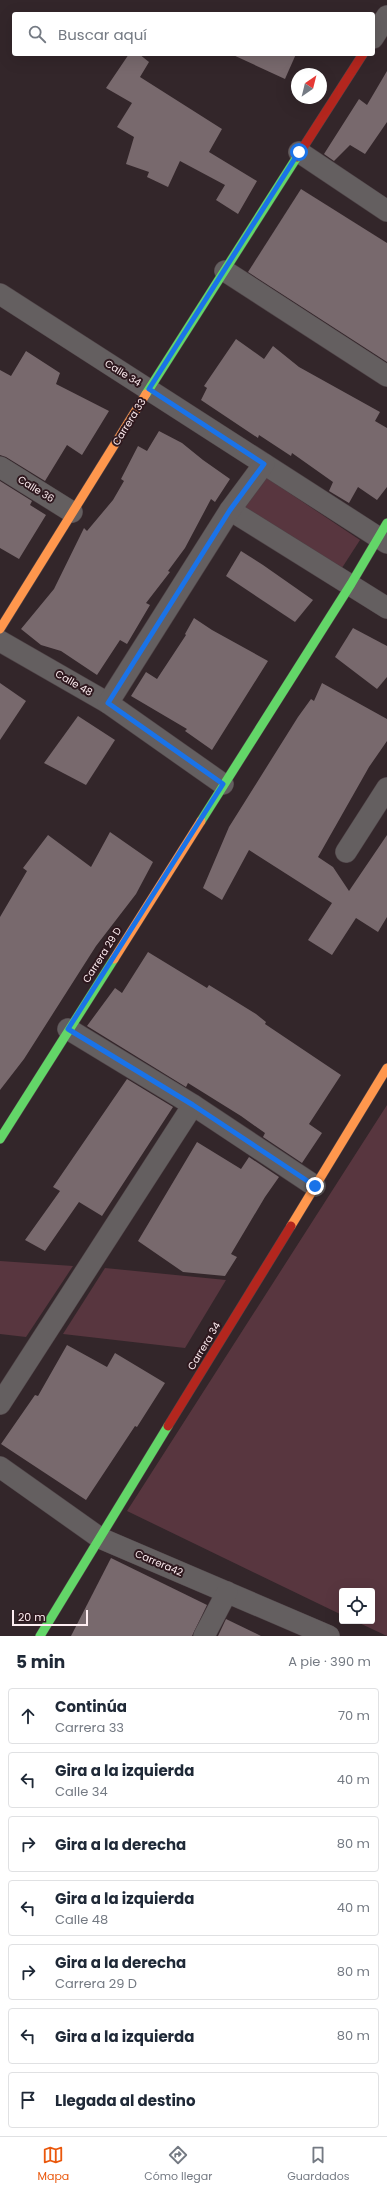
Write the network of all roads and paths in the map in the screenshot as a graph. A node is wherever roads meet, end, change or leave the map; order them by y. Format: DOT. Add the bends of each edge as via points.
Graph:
graph roads {
  1 [pos="387,16"];
  2 [pos="375,35"];
  3 [pos="362,56"];
  4 [pos="299,152"];
  5 [pos="387,211"];
  6 [pos="225,271"];
  7 [pos="0,294"];
  8 [pos="387,376"];
  9 [pos="149,389"];
  10 [pos="264,464"];
  11 [pos="0,467"];
  12 [pos="230,510"];
  13 [pos="72,512"];
  14 [pos="384,535"];
  15 [pos="351,584"];
  16 [pos="387,608"];
  17 [pos="0,629"];
  18 [pos="0,641"];
  19 [pos="108,703"];
  20 [pos="223,784"];
  21 [pos="387,788"];
  22 [pos="346,852"];
  23 [pos="68,1029"];
  24 [pos="387,1068"];
  25 [pos="193,1105"];
  26 [pos="0,1139"];
  27 [pos="315,1186"];
  28 [pos="0,1404"];
  29 [pos="0,1467"];
  30 [pos="100,1538"];
  31 [pos="228,1592"];
  32 [pos="40,1636"];
  33 [pos="204,1636"];
  34 [pos="329,1636"];
  1 -- 2 [label="street"];
  3 -- 4 [label="street, Carrera 33"];
  4 -- 5 [label="street"];
  4 -- 6 [label="street, Carrera 33"];
  6 -- 8 [label="street"];
  6 -- 9 [label="street, Carrera 33"];
  7 -- 9 [label="street, Calle 34"];
  9 -- 10 [label="street, Calle 34"];
  9 -- 13 [label="street, Carrera 33"];
  10 -- 12 [label="street"];
  10 -- 14 [label="street, Calle 34"];
  11 -- 13 [label="street, Calle 36"];
  12 -- 15 [label="street"];
  12 -- 19 [label="street"];
  13 -- 17 [label="street, Carrera 33"];
  14 -- 15 [label="street, Carrera 29 D"];
  15 -- 16 [label="street"];
  15 -- 20 [label="street, Carrera 29 D"];
  18 -- 19 [label="street, Calle 48"];
  19 -- 20 [label="street, Calle 48"];
  20 -- 23 [label="street, Carrera 29 D"];
  21 -- 22 [label="street"];
  23 -- 25 [label="street"];
  23 -- 26 [label="street, Carrera 29 D"];
  24 -- 27 [label="street, Carrera 34"];
  25 -- 27 [label="street"];
  25 -- 28 [label="street"];
  27 -- 30 [label="street, Carrera 34"];
  29 -- 30 [label="street, Carrera42"];
  30 -- 31 [label="street, Carrera42"];
  30 -- 32 [label="street, Carrera 34"];
  31 -- 33 [label="street"];
  31 -- 34 [label="street, Carrera42"];
}
